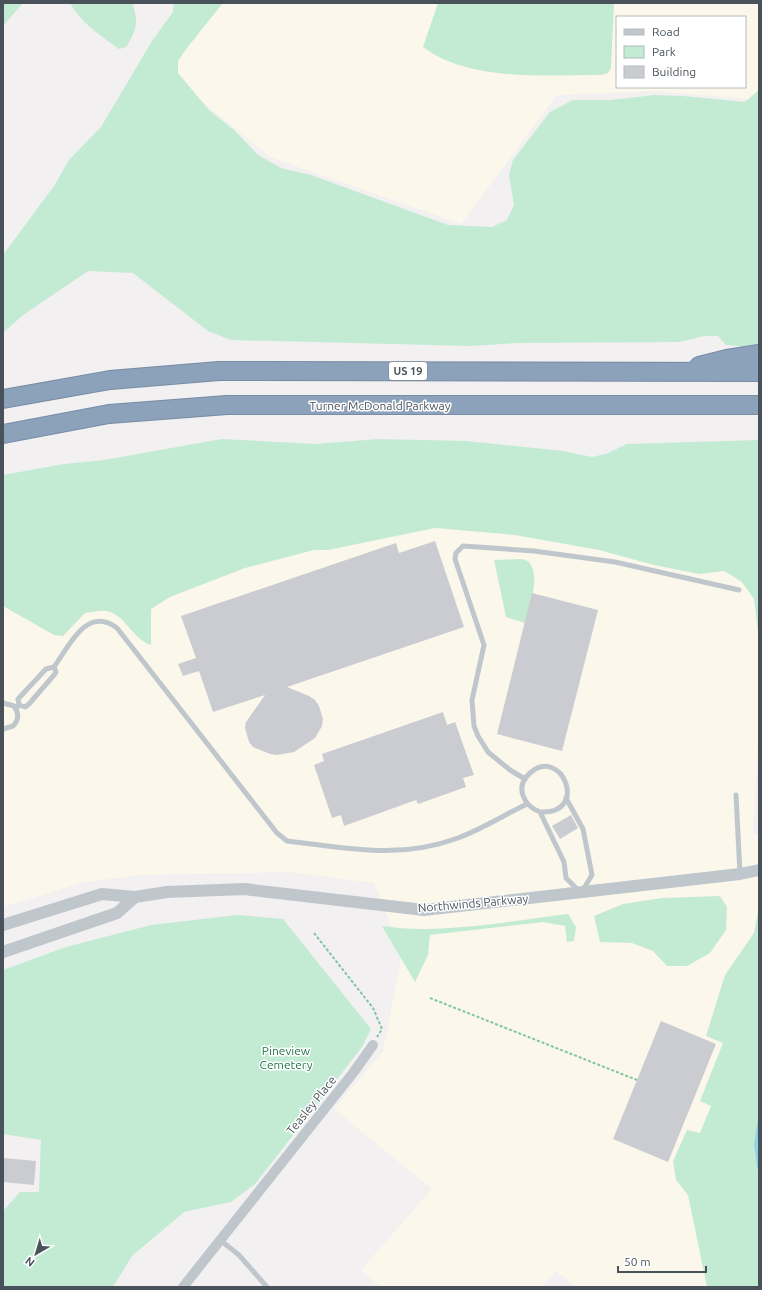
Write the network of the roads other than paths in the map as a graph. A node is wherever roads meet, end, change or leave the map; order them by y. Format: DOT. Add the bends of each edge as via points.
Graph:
graph roads {
  1 [pos="759,354"];
  2 [pos="681,372"];
  3 [pos="759,372"];
  4 [pos="3,399"];
  5 [pos="759,405"];
  6 [pos="3,434"];
  7 [pos="739,590"];
  8 [pos="54,667"];
  9 [pos="3,703"];
  10 [pos="17,707"];
  11 [pos="3,729"];
  12 [pos="525,779"];
  13 [pos="736,795"];
  14 [pos="566,798"];
  15 [pos="527,804"];
  16 [pos="540,812"];
  17 [pos="759,870"];
  18 [pos="740,874"];
  19 [pos="759,879"];
  20 [pos="581,893"];
  21 [pos="135,897"];
  22 [pos="3,925"];
  23 [pos="3,952"];
  24 [pos="373,1045"];
  25 [pos="220,1240"];
  26 [pos="183,1287"];
  27 [pos="267,1287"];
  1 -- 2 [label="highway" via="727,359"];
  2 -- 3 [label="highway, US 19"];
  2 -- 4 [label="highway, US 19" via="219,371 110,380"];
  5 -- 6 [label="highway, Turner McDonald Parkway" via="227,405 109,414"];
  7 -- 12 [label="lane" via="615,562 534,551 463,546 460,548 455,559 484,645 472,700 474,726 488,752"];
  8 -- 10 [label="lane" via="46,669 18,699"];
  8 -- 10 [label="lane" via="54,675 29,704"];
  8 -- 15 [label="lane" via="84,626 101,620 112,624 277,834 287,841 368,851 406,851 435,845 474,832"];
  9 -- 10 [label="lane"];
  10 -- 11 [label="lane" via="16,723"];
  12 -- 14 [label="lane" via="533,770 554,769 565,779"];
  12 -- 15 [label="lane" via="522,790"];
  13 -- 18 [label="lane"];
  14 -- 16 [label="lane" via="555,810"];
  14 -- 20 [label="lane" via="583,829 592,875"];
  15 -- 16 [label="lane"];
  16 -- 20 [label="lane" via="564,862 566,878"];
  17 -- 18 [label="street, Northwinds Parkway"];
  18 -- 19 [label="street, Northwinds Parkway"];
  18 -- 20 [label="street, Northwinds Parkway"];
  20 -- 21 [label="street, Northwinds Parkway" via="424,910 244,889 167,892"];
  21 -- 22 [label="street, Northwinds Parkway" via="102,894"];
  21 -- 23 [label="street" via="117,913"];
  24 -- 25 [label="street, Teasley Place"];
  25 -- 26 [label="street, Teasley Place"];
  25 -- 27 [label="lane" via="239,1255"];
}
